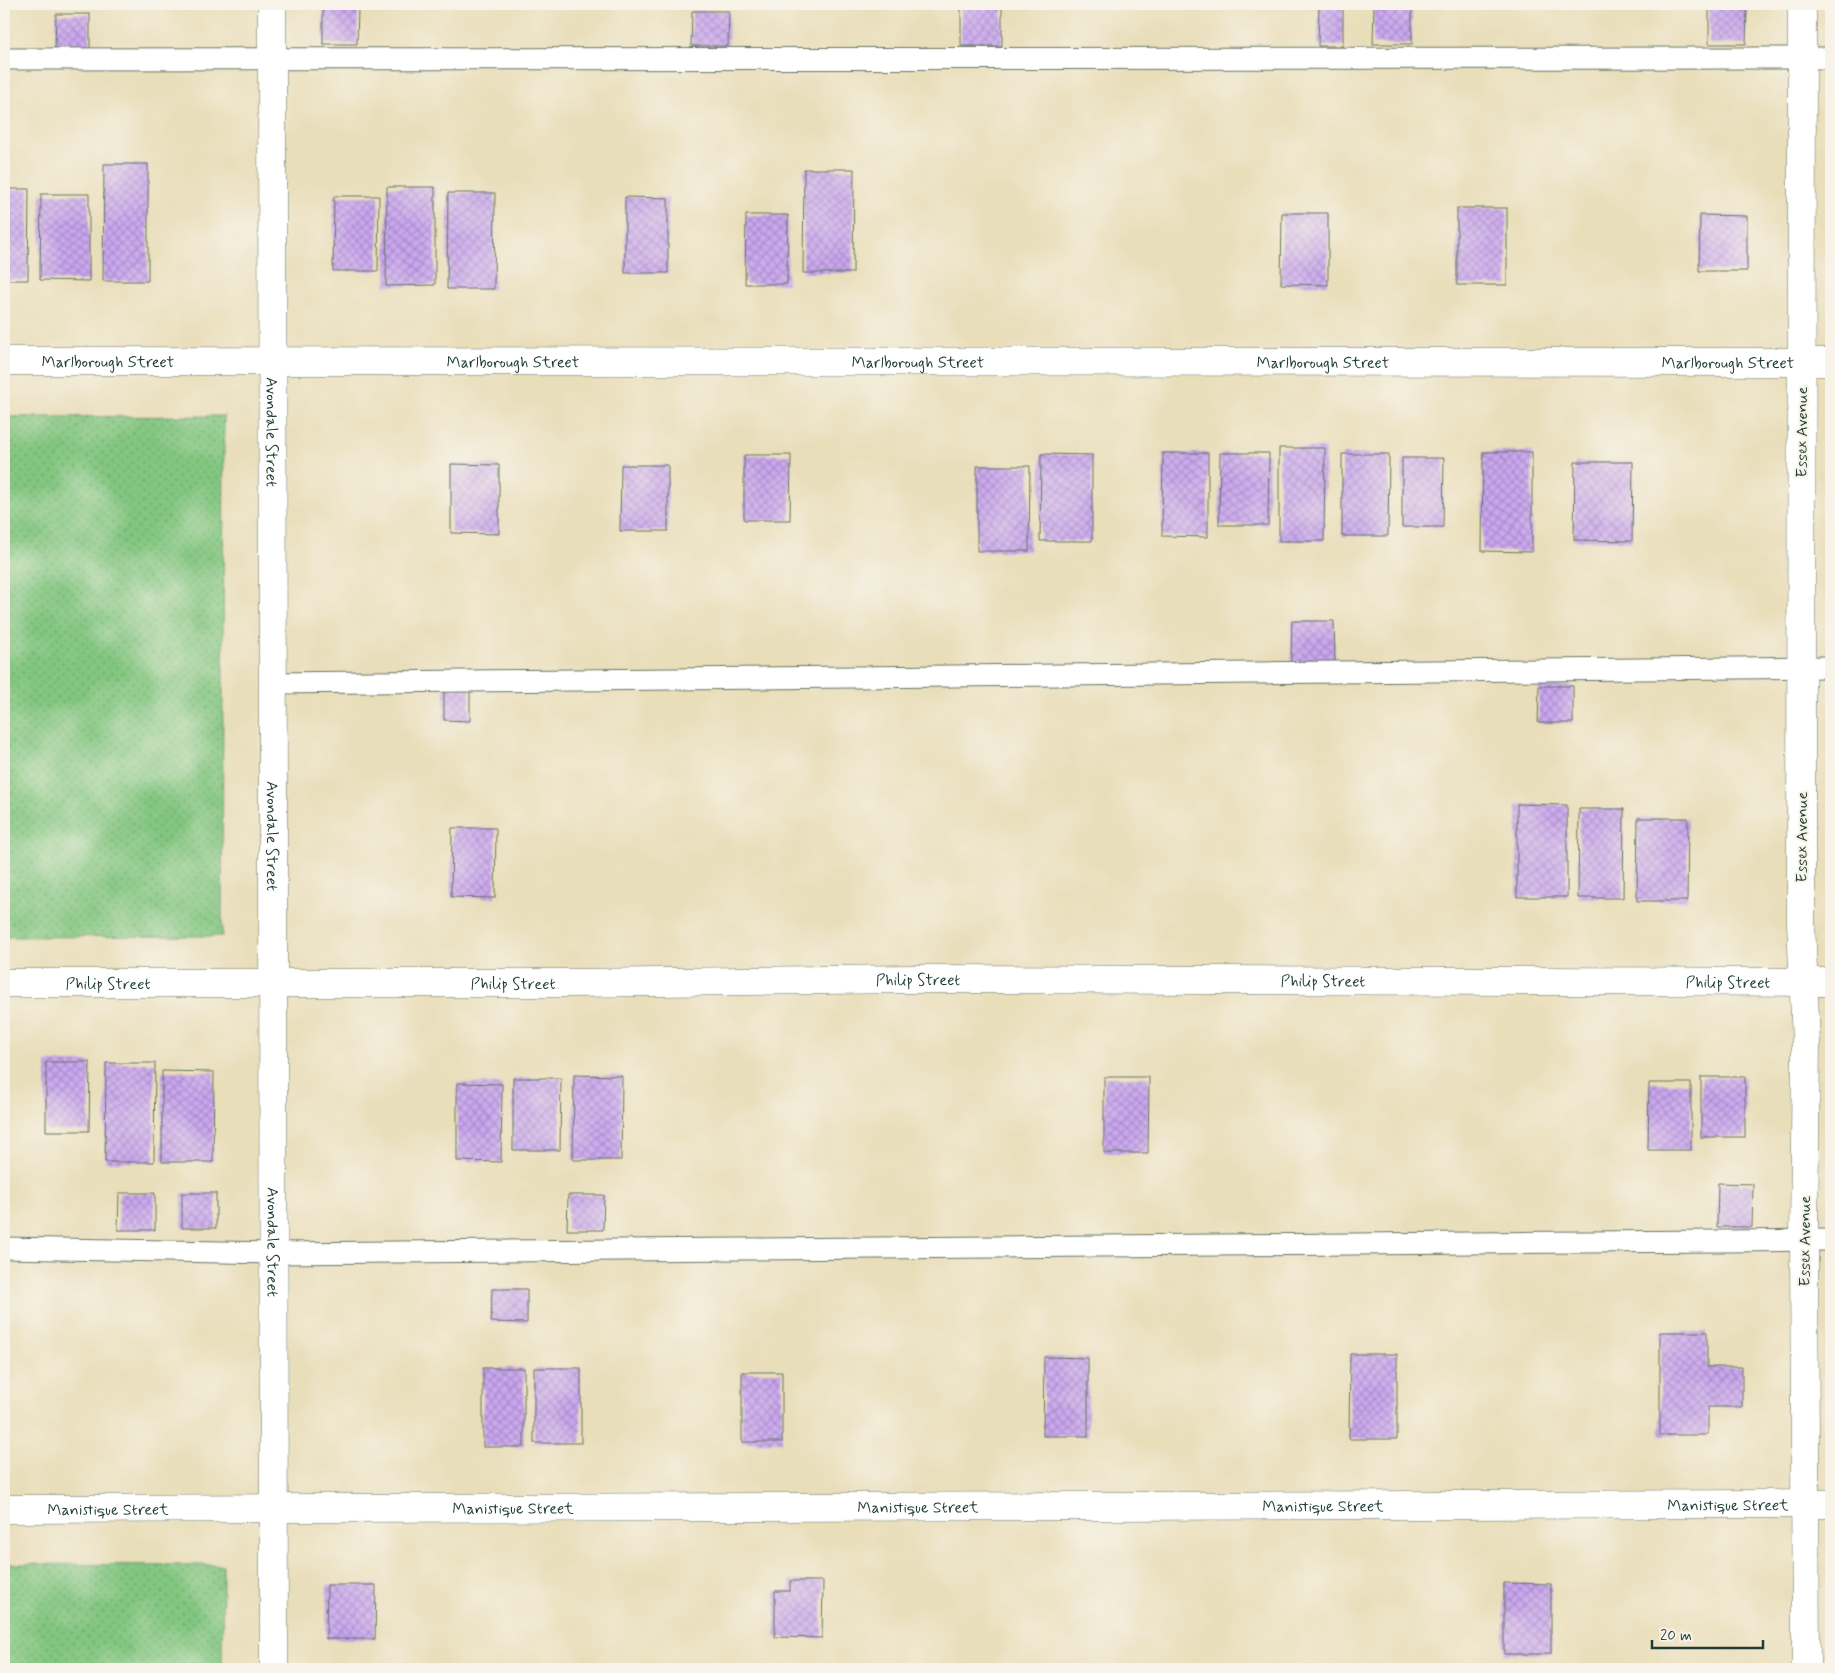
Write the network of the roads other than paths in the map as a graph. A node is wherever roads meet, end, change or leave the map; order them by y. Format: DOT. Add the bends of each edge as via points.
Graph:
graph roads {
  1 [pos="272,4"];
  2 [pos="1802,4"];
  3 [pos="1802,57"];
  4 [pos="1831,58"];
  5 [pos="4,59"];
  6 [pos="272,59"];
  7 [pos="4,361"];
  8 [pos="273,361"];
  9 [pos="1801,362"];
  10 [pos="1831,362"];
  11 [pos="1801,667"];
  12 [pos="1831,667"];
  13 [pos="273,683"];
  14 [pos="273,982"];
  15 [pos="1804,982"];
  16 [pos="1831,982"];
  17 [pos="4,983"];
  18 [pos="1804,1240"];
  19 [pos="1831,1240"];
  20 [pos="4,1248"];
  21 [pos="274,1253"];
  22 [pos="1818,1504"];
  23 [pos="274,1508"];
  24 [pos="4,1509"];
  25 [pos="274,1669"];
  26 [pos="1806,1669"];
  1 -- 6 [label="street, Avondale Street"];
  2 -- 3 [label="street, Essex Avenue"];
  3 -- 4 [label="lane"];
  3 -- 6 [label="lane"];
  3 -- 9 [label="street, Essex Avenue"];
  5 -- 6 [label="lane"];
  6 -- 8 [label="street, Avondale Street"];
  7 -- 8 [label="street, Marlborough Street"];
  8 -- 9 [label="street, Marlborough Street"];
  8 -- 13 [label="street, Avondale Street"];
  9 -- 10 [label="street, Marlborough Street"];
  9 -- 11 [label="street, Essex Avenue"];
  11 -- 12 [label="lane"];
  11 -- 13 [label="lane"];
  11 -- 15 [label="street, Essex Avenue"];
  13 -- 14 [label="street, Avondale Street"];
  14 -- 15 [label="street, Philip Street" via="914,979"];
  14 -- 17 [label="street, Philip Street"];
  14 -- 21 [label="street, Avondale Street"];
  15 -- 16 [label="street, Philip Street"];
  15 -- 18 [label="street, Essex Avenue"];
  18 -- 19 [label="lane"];
  18 -- 21 [label="lane"];
  18 -- 22 [label="street, Essex Avenue"];
  20 -- 21 [label="lane"];
  21 -- 23 [label="street, Avondale Street"];
  22 -- 23 [label="street, Manistique Street"];
  22 -- 26 [label="street, Essex Avenue"];
  23 -- 24 [label="street, Manistique Street"];
  23 -- 25 [label="street, Avondale Street"];
}
